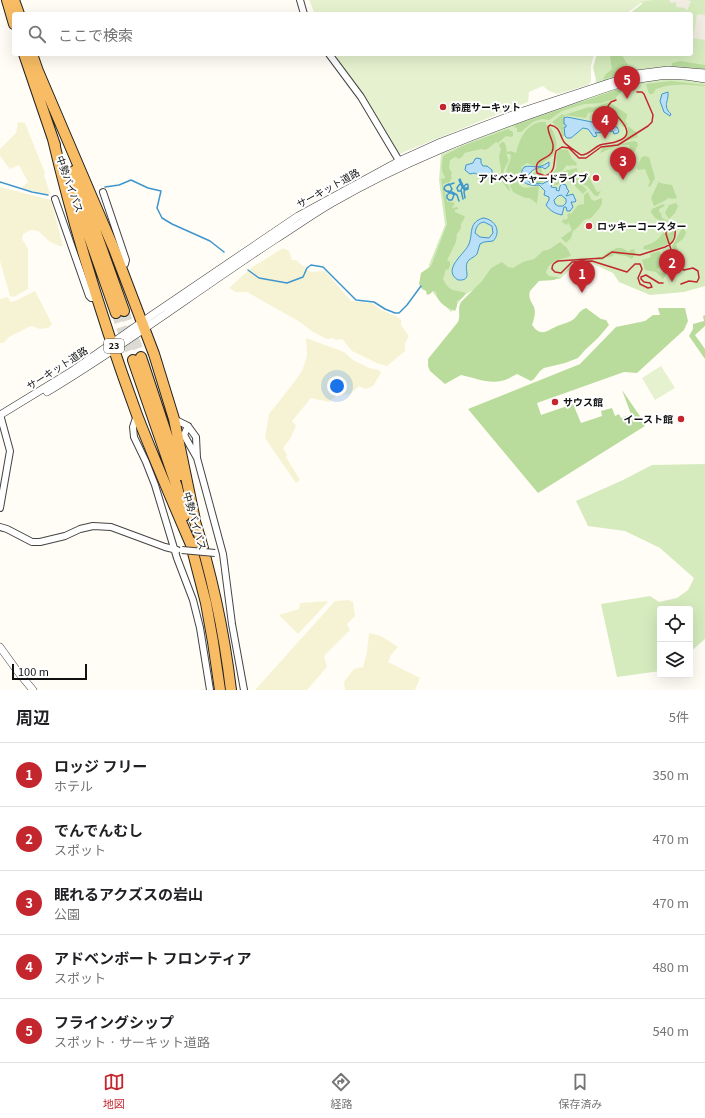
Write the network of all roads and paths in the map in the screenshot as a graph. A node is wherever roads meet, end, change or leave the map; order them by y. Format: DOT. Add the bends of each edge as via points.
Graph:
graph roads {
  1 [pos="7,0"];
  2 [pos="14,0"];
  3 [pos="300,0"];
  4 [pos="18,12"];
  5 [pos="303,12"];
  6 [pos="12,17"];
  7 [pos="25,56"];
  8 [pos="33,56"];
  9 [pos="330,56"];
  10 [pos="38,71"];
  11 [pos="705,73"];
  12 [pos="705,79"];
  13 [pos="53,139"];
  14 [pos="401,164"];
  15 [pos="103,192"];
  16 [pos="55,199"];
  17 [pos="121,266"];
  18 [pos="97,298"];
  19 [pos="143,326"];
  20 [pos="114,346"];
  21 [pos="137,414"];
  22 [pos="0,417"];
  23 [pos="174,419"];
  24 [pos="188,426"];
  25 [pos="198,458"];
  26 [pos="0,508"];
  27 [pos="195,520"];
  28 [pos="0,527"];
  29 [pos="187,548"];
  30 [pos="174,549"];
  31 [pos="215,553"];
  32 [pos="0,647"];
  33 [pos="2,655"];
  34 [pos="33,690"];
  35 [pos="210,690"];
  36 [pos="220,690"];
  37 [pos="231,690"];
  38 [pos="244,690"];
  1 -- 6 [label="highway"];
  2 -- 4 [label="highway"];
  3 -- 5 [label="street"];
  7 -- 13 [label="highway, 中勢バイパス / 23"];
  8 -- 10 [label="highway, 中勢バイパス / 23"];
  9 -- 14 [label="street" via="361,97"];
  10 -- 13 [label="highway, 中勢バイパス / 23" via="120,312"];
  10 -- 17 [label="highway, 23"];
  11 -- 14 [label="street, サーキット道路" via="668,70 636,74 517,113 441,142"];
  12 -- 14 [label="street, サーキット道路" via="663,76 624,83"];
  13 -- 18 [label="highway, 23"];
  14 -- 19 [label="street, サーキット道路" via="298,216"];
  15 -- 17 [label="street" via="126,260"];
  16 -- 18 [label="street" via="89,296"];
  17 -- 19 [label="highway, 23"];
  18 -- 20 [label="highway, 23"];
  19 -- 20 [label="street, サーキット道路"];
  19 -- 23 [label="highway"];
  20 -- 21 [label="highway, 23"];
  20 -- 22 [label="street, サーキット道路" via="61,384"];
  21 -- 29 [label="highway, 23"];
  21 -- 30 [label="street" via="133,427 134,437 156,485"];
  22 -- 26 [label="street" via="10,451"];
  23 -- 24 [label="street"];
  23 -- 27 [label="highway"];
  24 -- 25 [label="street" via="196,437"];
  24 -- 25 [label="street" via="184,434"];
  25 -- 38 [label="street" via="223,554"];
  27 -- 29 [label="highway, 中勢バイパス / 23" via="137,359 177,487"];
  27 -- 37 [label="highway, 中勢バイパス / 23" via="224,639"];
  28 -- 30 [label="street" via="32,542 58,538 93,526 111,527"];
  29 -- 30 [label="street"];
  29 -- 31 [label="street, bridge"];
  29 -- 36 [label="highway, 中勢バイパス / 23" via="206,603"];
  30 -- 35 [label="street" via="193,600"];
  32 -- 33 [label="street"];
  33 -- 34 [label="street"];
}
